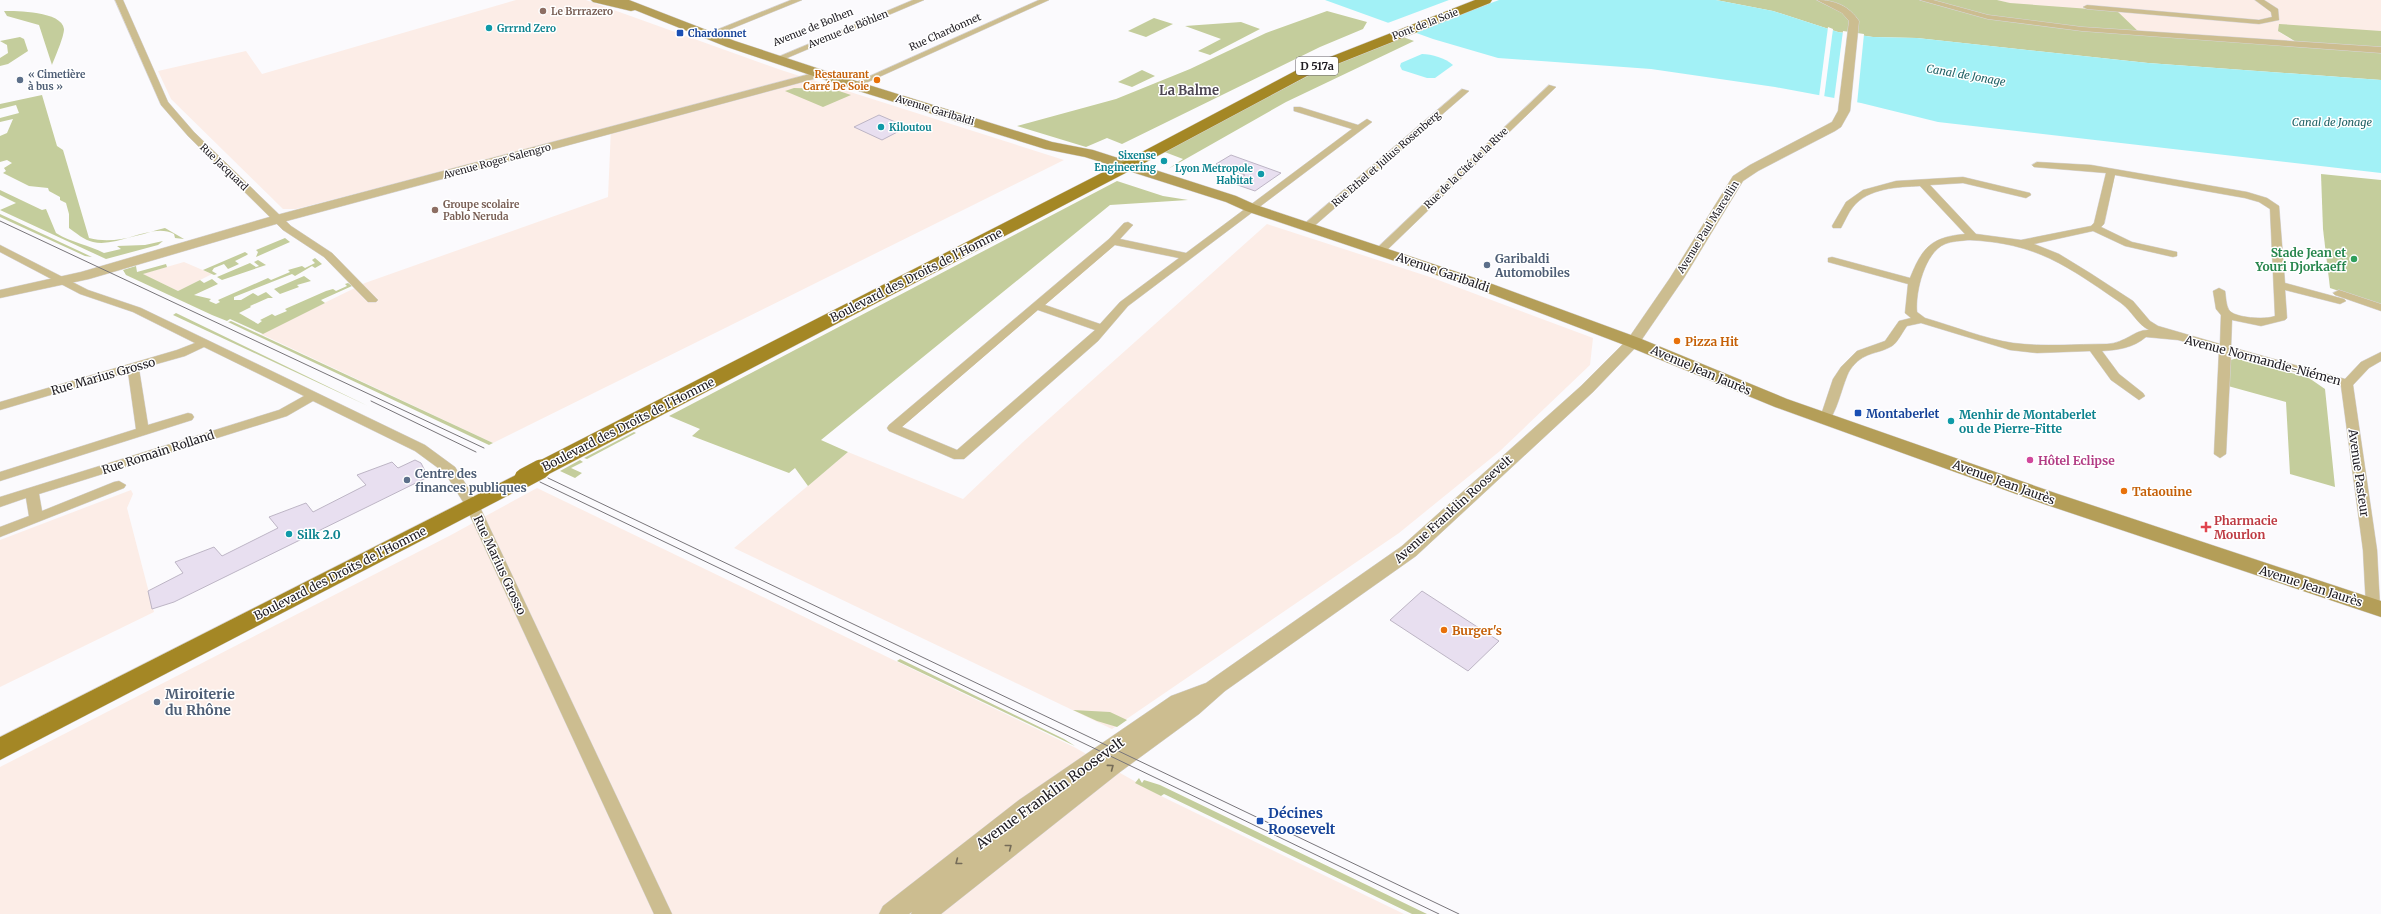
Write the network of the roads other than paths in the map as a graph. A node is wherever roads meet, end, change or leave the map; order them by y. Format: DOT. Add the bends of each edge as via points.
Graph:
graph roads {
  1 [pos="119,0"];
  2 [pos="598,0"];
  3 [pos="606,0"];
  4 [pos="620,0"];
  5 [pos="798,0"];
  6 [pos="908,0"];
  7 [pos="920,0"];
  8 [pos="1045,0"];
  9 [pos="1486,0"];
  10 [pos="1822,0"];
  11 [pos="1924,0"];
  12 [pos="2259,0"];
  13 [pos="2087,7"];
  14 [pos="642,10"];
  15 [pos="708,35"];
  16 [pos="2381,50"];
  17 [pos="773,58"];
  18 [pos="821,74"];
  19 [pos="854,85"];
  20 [pos="1552,87"];
  21 [pos="1465,91"];
  22 [pos="1297,109"];
  23 [pos="1368,122"];
  24 [pos="1359,128"];
  25 [pos="2037,165"];
  26 [pos="1123,168"];
  27 [pos="2111,172"];
  28 [pos="1923,182"];
  29 [pos="2026,195"];
  30 [pos="1251,208"];
  31 [pos="278,219"];
  32 [pos="1128,225"];
  33 [pos="1308,226"];
  34 [pos="1837,226"];
  35 [pos="2094,228"];
  36 [pos="1973,237"];
  37 [pos="1113,241"];
  38 [pos="2022,243"];
  39 [pos="0,248"];
  40 [pos="1381,250"];
  41 [pos="2174,254"];
  42 [pos="1186,256"];
  43 [pos="1832,260"];
  44 [pos="61,279"];
  45 [pos="1913,282"];
  46 [pos="2278,285"];
  47 [pos="2218,291"];
  48 [pos="0,294"];
  49 [pos="372,300"];
  50 [pos="1037,306"];
  51 [pos="2381,308"];
  52 [pos="2227,315"];
  53 [pos="1916,317"];
  54 [pos="2143,320"];
  55 [pos="1102,329"];
  56 [pos="2143,333"];
  57 [pos="2178,337"];
  58 [pos="1633,342"];
  59 [pos="204,343"];
  60 [pos="2094,348"];
  61 [pos="2225,349"];
  62 [pos="2381,356"];
  63 [pos="133,366"];
  64 [pos="2347,384"];
  65 [pos="313,396"];
  66 [pos="2139,396"];
  67 [pos="0,406"];
  68 [pos="188,417"];
  69 [pos="1826,418"];
  70 [pos="143,432"];
  71 [pos="2220,454"];
  72 [pos="0,477"];
  73 [pos="120,485"];
  74 [pos="32,492"];
  75 [pos="0,502"];
  76 [pos="472,505"];
  77 [pos="36,518"];
  78 [pos="0,532"];
  79 [pos="2375,552"];
  80 [pos="2377,608"];
  81 [pos="0,749"];
  82 [pos="1073,785"];
  83 [pos="663,914"];
  84 [pos="891,914"];
  85 [pos="923,914"];
  1 -- 31 [label="street, Rue Jacquard" via="164,103 190,134"];
  2 -- 14 [label="main road"];
  3 -- 4 [label="main road"];
  4 -- 14 [label="main road"];
  5 -- 15 [label="street"];
  6 -- 17 [label="street, Avenue de Bolhen"];
  7 -- 17 [label="street, Avenue de Böhlen"];
  8 -- 19 [label="street, Rue Chardonnet"];
  9 -- 26 [label="main road, Pont de la Soie / D 517a" via="1302,73"];
  10 -- 58 [label="street, Avenue Paul Marcellin" via="1846,11 1854,21 1841,119 1832,128 1754,168 1738,179 1677,278"];
  11 -- 16 [label="street" via="1988,18 2082,29"];
  12 -- 13 [label="street" via="2275,11 2276,18 2259,22"];
  14 -- 15 [label="main road"];
  15 -- 17 [label="main road"];
  17 -- 18 [label="main road"];
  18 -- 19 [label="main road, Avenue Garibaldi"];
  18 -- 31 [label="street, Avenue Roger Salengro"];
  19 -- 26 [label="main road, Avenue Garibaldi" via="1050,146 1064,155"];
  20 -- 40 [label="street, Rue de la Cité de la Rive"];
  21 -- 33 [label="street, Rue Ethel et Julius Rosenberg"];
  22 -- 24 [label="street"];
  23 -- 24 [label="street"];
  24 -- 30 [label="street"];
  25 -- 27 [label="street"];
  26 -- 30 [label="main road, Avenue Garibaldi" via="1224,204"];
  26 -- 76 [label="main road, Boulevard des Droits de l'Homme"];
  27 -- 35 [label="street" via="2099,224"];
  27 -- 46 [label="street" via="2247,195 2263,200 2275,208"];
  28 -- 29 [label="street" via="1964,180"];
  28 -- 34 [label="street" via="1896,184 1866,192 1850,204"];
  28 -- 36 [label="street"];
  30 -- 33 [label="main road, Avenue Garibaldi"];
  30 -- 42 [label="street"];
  31 -- 44 [label="street, Avenue Roger Salengro" via="84,276"];
  31 -- 49 [label="street, Rue Jacquard" via="287,228 328,255"];
  32 -- 37 [label="street"];
  33 -- 40 [label="main road, Avenue Garibaldi"];
  35 -- 38 [label="street"];
  35 -- 41 [label="street" via="2129,244"];
  36 -- 38 [label="street, Avenue Normandie-Niémen"];
  36 -- 45 [label="street, Avenue Normandie-Niémen" via="1947,239 1930,248"];
  37 -- 42 [label="street"];
  37 -- 50 [label="street"];
  38 -- 54 [label="street, Avenue Normandie-Niémen" via="2045,252 2125,301 2138,310"];
  39 -- 44 [label="street, Rue Marius Grosso"];
  40 -- 58 [label="main road, Avenue Garibaldi"];
  42 -- 55 [label="street" via="1124,304"];
  43 -- 45 [label="street"];
  44 -- 48 [label="street, Avenue Roger Salengro"];
  44 -- 59 [label="street, Rue Marius Grosso" via="84,292 137,310"];
  45 -- 53 [label="street, Avenue Normandie-Niémen" via="1910,303"];
  46 -- 51 [label="street"];
  46 -- 52 [label="street" via="2281,318 2274,322 2260,323"];
  47 -- 52 [label="street" via="2222,309"];
  50 -- 55 [label="street"];
  50 -- 55 [label="street" via="893,428 959,456 1094,339"];
  52 -- 61 [label="street"];
  53 -- 60 [label="street" via="2010,346"];
  53 -- 69 [label="street" via="1903,323 1889,342 1862,353 1842,369"];
  54 -- 56 [label="street"];
  54 -- 57 [label="street, Avenue Normandie-Niémen"];
  56 -- 57 [label="street, Avenue Normandie-Niémen"];
  56 -- 60 [label="street" via="2134,340 2116,347"];
  57 -- 61 [label="street, Avenue Normandie-Niémen"];
  58 -- 69 [label="main road, Avenue Jean Jaurès" via="1781,403"];
  58 -- 82 [label="street, Avenue Franklin Roosevelt" via="1588,389 1409,551 1218,685 1192,708"];
  59 -- 63 [label="street, Rue Marius Grosso" via="181,353"];
  59 -- 65 [label="street, Rue Marius Grosso"];
  60 -- 66 [label="street" via="2115,378"];
  61 -- 64 [label="street, Avenue Normandie-Niémen" via="2330,376"];
  61 -- 71 [label="street"];
  62 -- 64 [label="street" via="2365,365"];
  63 -- 67 [label="street, Rue Marius Grosso"];
  63 -- 70 [label="street"];
  64 -- 79 [label="street, Avenue Pasteur"];
  65 -- 74 [label="street, Rue Romain Rolland" via="282,413"];
  65 -- 76 [label="street, Rue Marius Grosso" via="430,454 450,470"];
  68 -- 70 [label="street, Rue Romain Rolland"];
  69 -- 80 [label="main road, Avenue Jean Jaurès" via="2058,501"];
  70 -- 72 [label="street, Rue Romain Rolland"];
  73 -- 77 [label="street"];
  74 -- 75 [label="street, Rue Romain Rolland"];
  74 -- 77 [label="street"];
  76 -- 81 [label="main road, Boulevard des Droits de l'Homme"];
  76 -- 83 [label="street, Rue Marius Grosso"];
  77 -- 78 [label="street"];
  79 -- 80 [label="street, Avenue Pasteur"];
  82 -- 84 [label="street, Avenue Franklin Roosevelt, one-way" via="1027,807"];
  85 -- 82 [label="street, Avenue Franklin Roosevelt, one-way"];
}
